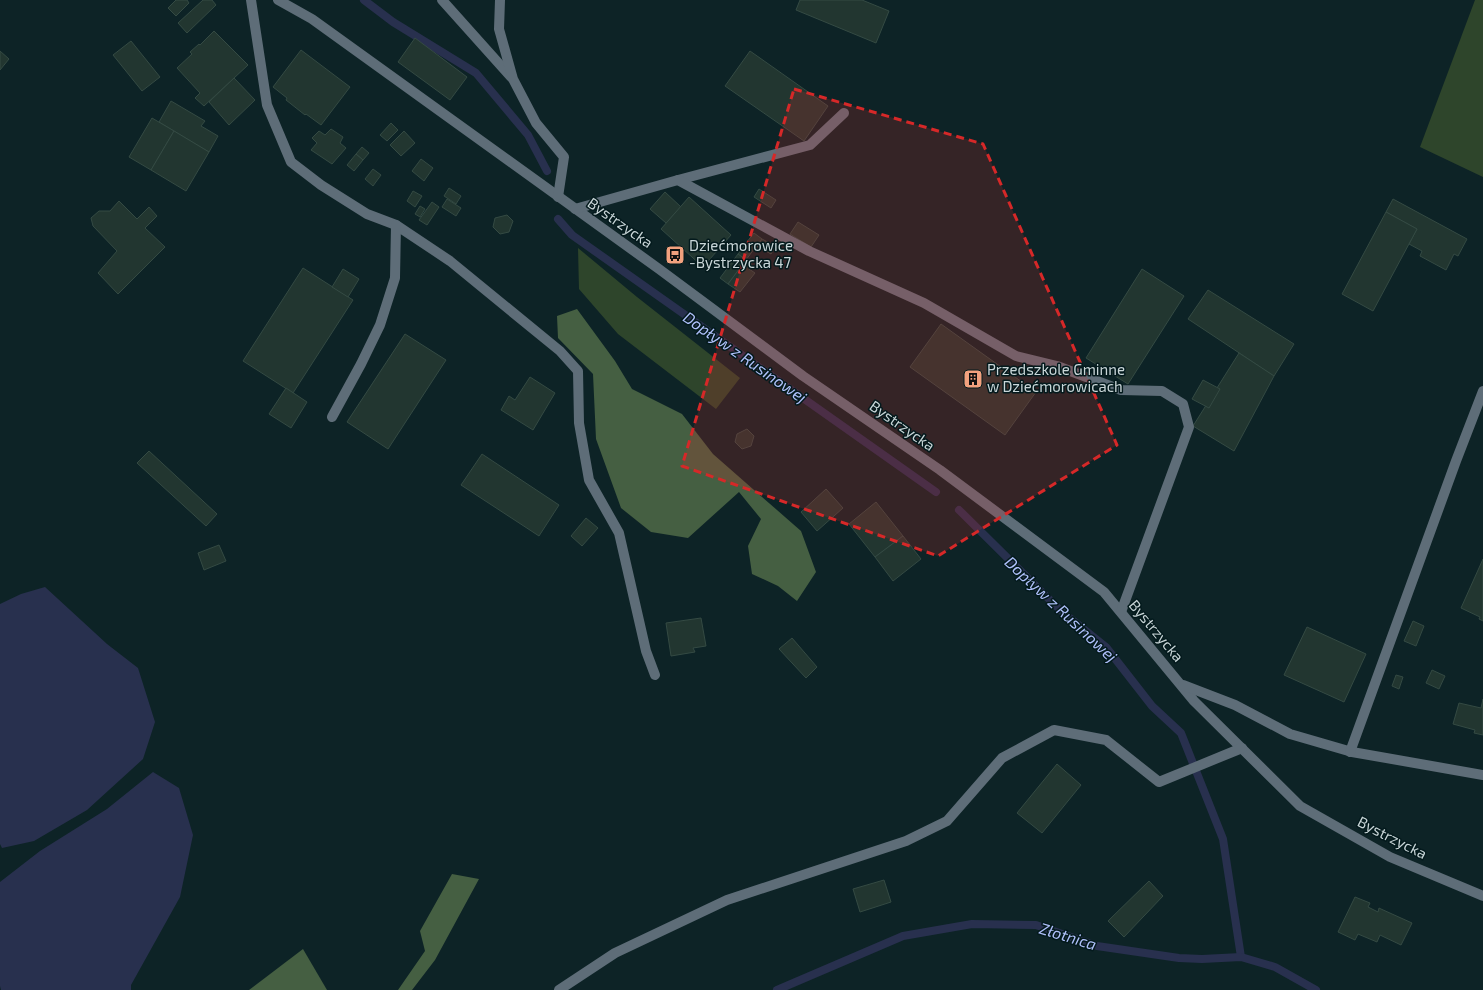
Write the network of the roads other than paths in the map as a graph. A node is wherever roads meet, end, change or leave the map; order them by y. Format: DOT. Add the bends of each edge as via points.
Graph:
graph roads {
  1 [pos="252,0"];
  2 [pos="278,0"];
  3 [pos="442,0"];
  4 [pos="500,0"];
  5 [pos="513,79"];
  6 [pos="844,113"];
  7 [pos="678,180"];
  8 [pos="558,197"];
  9 [pos="575,210"];
  10 [pos="396,225"];
  11 [pos="1483,391"];
  12 [pos="332,417"];
  13 [pos="1121,612"];
  14 [pos="655,674"];
  15 [pos="1181,685"];
  16 [pos="1242,748"];
  17 [pos="1350,752"];
  18 [pos="1483,775"];
  19 [pos="1483,896"];
  20 [pos="559,990"];
  1 -- 10 [label="street" via="267,104 291,162 321,185 367,214"];
  2 -- 8 [label="street, Bystrzycka" via="312,19"];
  3 -- 5 [label="street"];
  4 -- 5 [label="street" via="499,29"];
  5 -- 8 [label="street" via="536,124 564,157"];
  6 -- 7 [label="street" via="810,145"];
  7 -- 9 [label="street"];
  7 -- 13 [label="street" via="808,251 924,303 1016,356 1057,366 1122,390 1162,392 1183,404 1189,426"];
  8 -- 9 [label="street, Bystrzycka"];
  9 -- 13 [label="street, Bystrzycka" via="803,376 940,470 1104,592"];
  10 -- 12 [label="street" via="395,278 380,325"];
  10 -- 14 [label="street" via="450,261 519,316 560,351 578,372 579,423 589,480 618,533 646,651"];
  11 -- 17 [label="street"];
  13 -- 15 [label="street, Bystrzycka"];
  15 -- 16 [label="street, Bystrzycka"];
  15 -- 17 [label="street" via="1235,705 1290,734"];
  16 -- 19 [label="street, Bystrzycka" via="1300,806 1390,857"];
  16 -- 20 [label="street" via="1160,782 1106,740 1054,730 1002,758 947,821 906,841 727,900 614,953"];
  17 -- 18 [label="street"];
}
